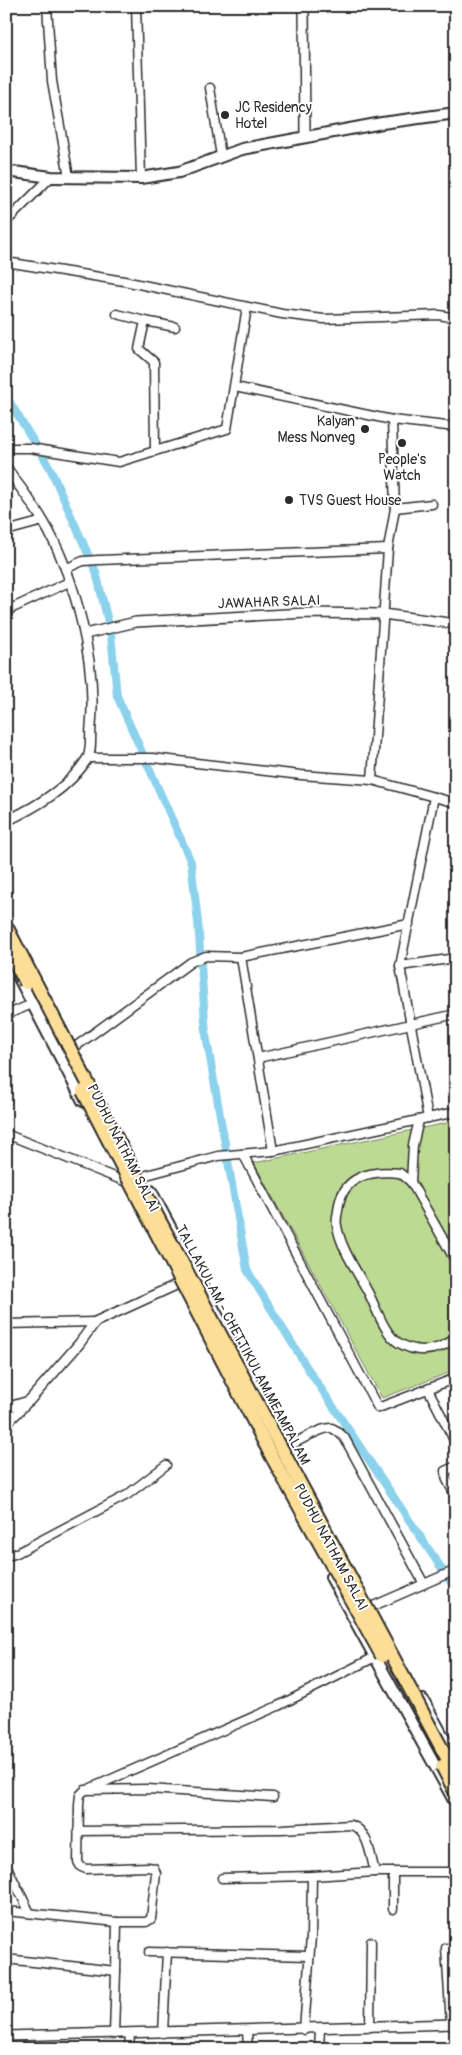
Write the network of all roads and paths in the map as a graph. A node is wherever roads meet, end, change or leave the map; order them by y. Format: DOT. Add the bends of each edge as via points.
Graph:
graph roads {
  1 [pos="46,6"];
  2 [pos="136,6"];
  3 [pos="304,6"];
  4 [pos="210,88"];
  5 [pos="456,113"];
  6 [pos="305,136"];
  7 [pos="221,156"];
  8 [pos="6,171"];
  9 [pos="51,177"];
  10 [pos="69,177"];
  11 [pos="140,178"];
  12 [pos="6,222"];
  13 [pos="6,262"];
  14 [pos="248,307"];
  15 [pos="117,314"];
  16 [pos="456,318"];
  17 [pos="145,321"];
  18 [pos="175,327"];
  19 [pos="235,387"];
  20 [pos="392,420"];
  21 [pos="456,427"];
  22 [pos="6,448"];
  23 [pos="156,451"];
  24 [pos="6,467"];
  25 [pos="432,504"];
  26 [pos="395,508"];
  27 [pos="43,521"];
  28 [pos="6,531"];
  29 [pos="388,549"];
  30 [pos="66,569"];
  31 [pos="69,582"];
  32 [pos="6,611"];
  33 [pos="383,614"];
  34 [pos="456,624"];
  35 [pos="85,634"];
  36 [pos="88,758"];
  37 [pos="372,780"];
  38 [pos="434,797"];
  39 [pos="456,803"];
  40 [pos="6,821"];
  41 [pos="6,918"];
  42 [pos="409,924"];
  43 [pos="6,926"];
  44 [pos="6,946"];
  45 [pos="6,955"];
  46 [pos="241,957"];
  47 [pos="456,958"];
  48 [pos="400,966"];
  49 [pos="32,1004"];
  50 [pos="456,1014"];
  51 [pos="6,1015"];
  52 [pos="411,1023"];
  53 [pos="75,1047"];
  54 [pos="60,1056"];
  55 [pos="258,1058"];
  56 [pos="456,1112"];
  57 [pos="428,1118"];
  58 [pos="419,1120"];
  59 [pos="6,1134"];
  60 [pos="273,1151"];
  61 [pos="243,1154"];
  62 [pos="143,1176"];
  63 [pos="124,1181"];
  64 [pos="411,1182"];
  65 [pos="456,1262"];
  66 [pos="196,1276"];
  67 [pos="177,1285"];
  68 [pos="95,1322"];
  69 [pos="6,1324"];
  70 [pos="456,1338"];
  71 [pos="456,1378"];
  72 [pos="428,1389"];
  73 [pos="29,1401"];
  74 [pos="6,1408"];
  75 [pos="6,1425"];
  76 [pos="456,1444"];
  77 [pos="287,1448"];
  78 [pos="268,1458"];
  79 [pos="166,1466"];
  80 [pos="456,1466"];
  81 [pos="456,1497"];
  82 [pos="6,1553"];
  83 [pos="456,1570"];
  84 [pos="424,1584"];
  85 [pos="372,1607"];
  86 [pos="352,1616"];
  87 [pos="375,1657"];
  88 [pos="456,1760"];
  89 [pos="456,1775"];
  90 [pos="85,1790"];
  91 [pos="456,1793"];
  92 [pos="273,1797"];
  93 [pos="456,1804"];
  94 [pos="78,1831"];
  95 [pos="6,1865"];
  96 [pos="375,1872"];
  97 [pos="393,1872"];
  98 [pos="456,1872"];
  99 [pos="312,1876"];
  100 [pos="10,1877"];
  101 [pos="222,1878"];
  102 [pos="393,1909"];
  103 [pos="6,1911"];
  104 [pos="30,1913"];
  105 [pos="118,1922"];
  106 [pos="371,1942"];
  107 [pos="446,1948"];
  108 [pos="149,1952"];
  109 [pos="167,1952"];
  110 [pos="309,1956"];
  111 [pos="6,1959"];
  112 [pos="116,1971"];
  113 [pos="453,2024"];
  114 [pos="370,2027"];
  115 [pos="320,2029"];
  116 [pos="304,2030"];
  117 [pos="248,2031"];
  118 [pos="162,2033"];
  119 [pos="114,2034"];
  120 [pos="130,2034"];
  121 [pos="6,2036"];
  122 [pos="129,2049"];
  123 [pos="248,2049"];
  124 [pos="319,2049"];
  1 -- 10 [label="street" via="52,81"];
  2 -- 11 [label="street"];
  3 -- 6 [label="street"];
  4 -- 7 [label="street"];
  5 -- 6 [label="main road"];
  6 -- 7 [label="main road" via="242,148"];
  7 -- 11 [label="main road" via="179,172"];
  8 -- 9 [label="main road"];
  9 -- 10 [label="main road"];
  9 -- 12 [label="street"];
  10 -- 11 [label="main road"];
  13 -- 14 [label="street" via="124,281"];
  14 -- 16 [label="street" via="324,319 439,315"];
  14 -- 19 [label="street"];
  15 -- 17 [label="street"];
  17 -- 18 [label="street"];
  17 -- 23 [label="street" via="139,349 154,362"];
  19 -- 20 [label="street"];
  19 -- 23 [label="street" via="227,429"];
  20 -- 21 [label="street"];
  20 -- 26 [label="street"];
  22 -- 23 [label="street" via="30,448 120,462"];
  24 -- 27 [label="street"];
  25 -- 26 [label="street"];
  26 -- 29 [label="street"];
  27 -- 28 [label="street"];
  27 -- 30 [label="street"];
  29 -- 30 [label="street" via="99,560 83,561"];
  29 -- 33 [label="street"];
  30 -- 31 [label="street"];
  31 -- 32 [label="street"];
  31 -- 35 [label="street"];
  33 -- 34 [label="street, JAWAHAR SALAI"];
  33 -- 35 [label="street, JAWAHAR SALAI" via="307,613 136,622"];
  33 -- 37 [label="street"];
  35 -- 36 [label="street" via="94,702"];
  36 -- 37 [label="street" via="153,758"];
  36 -- 40 [label="street" via="66,783 36,808"];
  37 -- 38 [label="street"];
  38 -- 39 [label="street"];
  38 -- 42 [label="street"];
  41 -- 53 [label="main road, PUDHU NATHAM SALAI"];
  42 -- 46 [label="street"];
  42 -- 48 [label="street"];
  43 -- 89 [label="highway, TALLAKULAM - CHETTIKULAM MEAMPALAM, bridge"];
  44 -- 91 [label="highway, TALLAKULAM - CHETTIKULAM MEAMPALAM, bridge" via="272,1457"];
  45 -- 49 [label="main road, PUDHU NATHAM SALAI"];
  46 -- 53 [label="street" via="206,957 191,962"];
  46 -- 55 [label="street"];
  47 -- 48 [label="street"];
  48 -- 52 [label="street"];
  49 -- 51 [label="street"];
  49 -- 54 [label="main road, PUDHU NATHAM SALAI"];
  50 -- 52 [label="street"];
  52 -- 55 [label="street"];
  52 -- 57 [label="street"];
  53 -- 54 [label="street"];
  53 -- 62 [label="main road, PUDHU NATHAM SALAI"];
  54 -- 63 [label="main road, PUDHU NATHAM SALAI"];
  55 -- 60 [label="street"];
  56 -- 57 [label="street"];
  57 -- 58 [label="street"];
  58 -- 60 [label="street"];
  58 -- 64 [label="street" via="413,1145"];
  59 -- 63 [label="street"];
  60 -- 61 [label="street"];
  61 -- 62 [label="street" via="218,1156"];
  61 -- 72 [label="street" via="378,1408"];
  62 -- 63 [label="street"];
  62 -- 66 [label="main road, PUDHU NATHAM SALAI"];
  63 -- 67 [label="main road, PUDHU NATHAM SALAI"];
  64 -- 65 [label="street"];
  64 -- 70 [label="street" via="400,1173 387,1172 367,1174 348,1183 338,1202 336,1225 387,1330 399,1343 424,1352 442,1348"];
  66 -- 67 [label="street"];
  66 -- 77 [label="main road, PUDHU NATHAM SALAI"];
  67 -- 68 [label="street"];
  67 -- 78 [label="main road, PUDHU NATHAM SALAI"];
  68 -- 69 [label="street"];
  68 -- 73 [label="street"];
  71 -- 72 [label="street"];
  72 -- 76 [label="street"];
  73 -- 74 [label="street"];
  73 -- 75 [label="street"];
  77 -- 78 [label="street"];
  77 -- 84 [label="street" via="331,1428 344,1437"];
  77 -- 85 [label="main road, PUDHU NATHAM SALAI"];
  78 -- 86 [label="main road, PUDHU NATHAM SALAI"];
  79 -- 82 [label="street" via="126,1495 17,1553"];
  80 -- 81 [label="street" via="445,1471"];
  83 -- 84 [label="street"];
  84 -- 85 [label="street"];
  85 -- 86 [label="street"];
  85 -- 88 [label="main road, PUDHU NATHAM SALAI"];
  86 -- 87 [label="main road, PUDHU NATHAM SALAI"];
  87 -- 90 [label="street" via="278,1706"];
  87 -- 93 [label="main road, PUDHU NATHAM SALAI"];
  90 -- 92 [label="street" via="148,1789"];
  90 -- 94 [label="street" via="80,1796"];
  94 -- 96 [label="street" via="351,1825 365,1834"];
  94 -- 105 [label="street" via="78,1862 81,1867 154,1868 151,1920"];
  95 -- 100 [label="street"];
  96 -- 97 [label="street"];
  96 -- 99 [label="street"];
  97 -- 98 [label="street"];
  97 -- 102 [label="street"];
  99 -- 101 [label="street"];
  99 -- 110 [label="street"];
  100 -- 104 [label="street"];
  103 -- 104 [label="street"];
  104 -- 105 [label="street"];
  105 -- 112 [label="street"];
  106 -- 114 [label="street"];
  107 -- 113 [label="street"];
  108 -- 109 [label="street"];
  109 -- 110 [label="street"];
  109 -- 118 [label="street"];
  110 -- 116 [label="street"];
  111 -- 112 [label="street"];
  112 -- 119 [label="street"];
  113 -- 114 [label="street"];
  114 -- 115 [label="street"];
  115 -- 116 [label="street"];
  115 -- 124 [label="street"];
  116 -- 117 [label="street"];
  117 -- 118 [label="street"];
  117 -- 123 [label="street"];
  118 -- 120 [label="street"];
  119 -- 120 [label="street"];
  119 -- 121 [label="street"];
  120 -- 122 [label="street"];
}
